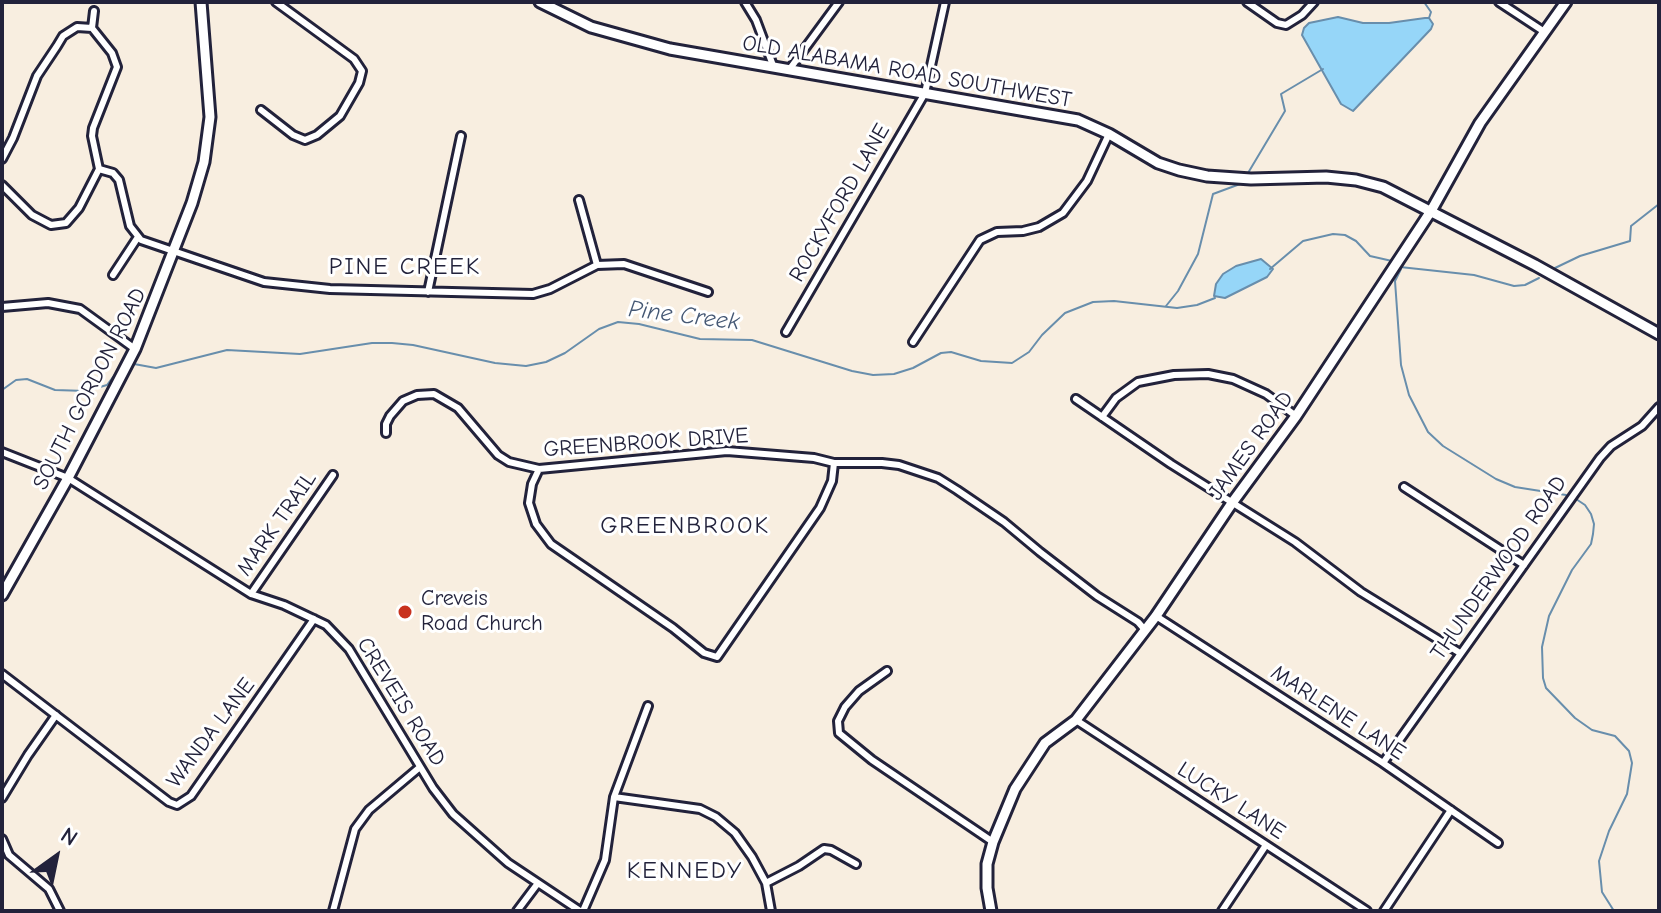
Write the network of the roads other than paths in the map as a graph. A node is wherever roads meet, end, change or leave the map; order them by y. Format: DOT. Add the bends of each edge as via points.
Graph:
graph roads {
  1 [pos="201,2"];
  2 [pos="276,2"];
  3 [pos="540,2"];
  4 [pos="745,2"];
  5 [pos="839,2"];
  6 [pos="945,2"];
  7 [pos="1247,2"];
  8 [pos="1314,2"];
  9 [pos="1499,2"];
  10 [pos="1566,2"];
  11 [pos="94,11"];
  12 [pos="92,28"];
  13 [pos="1543,31"];
  14 [pos="774,68"];
  15 [pos="789,71"];
  16 [pos="925,93"];
  17 [pos="261,110"];
  18 [pos="1109,134"];
  19 [pos="461,136"];
  20 [pos="2,159"];
  21 [pos="99,169"];
  22 [pos="2,185"];
  23 [pos="579,200"];
  24 [pos="1431,211"];
  25 [pos="138,237"];
  26 [pos="175,252"];
  27 [pos="597,265"];
  28 [pos="113,275"];
  29 [pos="428,292"];
  30 [pos="708,292"];
  31 [pos="2,307"];
  32 [pos="786,332"];
  33 [pos="1659,333"];
  34 [pos="913,342"];
  35 [pos="135,349"];
  36 [pos="1076,399"];
  37 [pos="1659,407"];
  38 [pos="1296,416"];
  39 [pos="1102,417"];
  40 [pos="386,433"];
  41 [pos="2,452"];
  42 [pos="834,463"];
  43 [pos="539,469"];
  44 [pos="333,475"];
  45 [pos="68,478"];
  46 [pos="1404,487"];
  47 [pos="1232,503"];
  48 [pos="1524,565"];
  49 [pos="251,594"];
  50 [pos="2,595"];
  51 [pos="1156,616"];
  52 [pos="314,619"];
  53 [pos="1145,630"];
  54 [pos="1460,653"];
  55 [pos="887,671"];
  56 [pos="2,674"];
  57 [pos="648,706"];
  58 [pos="56,715"];
  59 [pos="1076,720"];
  60 [pos="1383,763"];
  61 [pos="420,767"];
  62 [pos="614,797"];
  63 [pos="2,798"];
  64 [pos="1451,810"];
  65 [pos="2,839"];
  66 [pos="993,842"];
  67 [pos="1498,843"];
  68 [pos="1266,845"];
  69 [pos="856,864"];
  70 [pos="538,883"];
  71 [pos="766,883"];
  72 [pos="60,911"];
  73 [pos="333,911"];
  74 [pos="517,911"];
  75 [pos="581,911"];
  76 [pos="771,911"];
  77 [pos="991,911"];
  78 [pos="1222,911"];
  79 [pos="1367,911"];
  80 [pos="1384,911"];
  1 -- 26 [label="street, SOUTH GORDON ROAD" via="209,131"];
  2 -- 17 [label="street" via="354,59 362,71 340,116 305,140"];
  3 -- 14 [label="street, OLD ALABAMA ROAD SOUTHWEST" via="620,36"];
  4 -- 14 [label="street"];
  5 -- 15 [label="street"];
  6 -- 16 [label="street, ROCKYFORD LANE"];
  7 -- 8 [label="street" via="1286,25"];
  9 -- 13 [label="street"];
  10 -- 13 [label="street, JAMES ROAD"];
  11 -- 12 [label="street"];
  12 -- 20 [label="street" via="77,27 63,36 37,76"];
  12 -- 21 [label="street" via="117,67 93,128"];
  13 -- 24 [label="street, JAMES ROAD" via="1480,123"];
  14 -- 15 [label="street, OLD ALABAMA ROAD SOUTHWEST"];
  15 -- 16 [label="street, OLD ALABAMA ROAD SOUTHWEST"];
  16 -- 18 [label="street, OLD ALABAMA ROAD SOUTHWEST" via="1078,120"];
  16 -- 32 [label="street, ROCKYFORD LANE"];
  18 -- 24 [label="street, OLD ALABAMA ROAD SOUTHWEST" via="1179,170 1251,179 1356,180"];
  18 -- 34 [label="street" via="1087,181 1063,213 1039,227 997,232 980,240"];
  19 -- 29 [label="street"];
  21 -- 22 [label="street" via="73,217 58,225 41,222"];
  21 -- 25 [label="street" via="119,180"];
  23 -- 27 [label="street"];
  24 -- 33 [label="street, OLD ALABAMA ROAD SOUTHWEST"];
  24 -- 38 [label="street, JAMES ROAD"];
  25 -- 26 [label="street"];
  25 -- 28 [label="street"];
  26 -- 29 [label="street" via="264,282"];
  26 -- 35 [label="street, SOUTH GORDON ROAD"];
  27 -- 29 [label="street" via="533,294"];
  27 -- 30 [label="street" via="624,264"];
  31 -- 35 [label="street" via="48,303 80,309"];
  35 -- 45 [label="street, SOUTH GORDON ROAD"];
  36 -- 39 [label="street"];
  37 -- 48 [label="street, THUNDERWOOD ROAD" via="1600,458"];
  38 -- 39 [label="street" via="1233,379 1186,374 1131,385"];
  38 -- 47 [label="street, JAMES ROAD"];
  39 -- 47 [label="street"];
  40 -- 43 [label="street, GREENBROOK DRIVE" via="390,416 403,401 434,394 458,408 498,455"];
  41 -- 45 [label="street, CREVEIS ROAD"];
  42 -- 43 [label="street, GREENBROOK DRIVE" via="727,451"];
  42 -- 43 [label="street" via="820,508 717,657 704,653 551,544 529,503"];
  42 -- 53 [label="street, GREENBROOK DRIVE" via="882,463 938,478"];
  44 -- 49 [label="street, MARK TRAIL"];
  45 -- 49 [label="street, CREVEIS ROAD"];
  45 -- 50 [label="street, SOUTH GORDON ROAD"];
  46 -- 48 [label="street"];
  47 -- 51 [label="street, JAMES ROAD"];
  47 -- 54 [label="street"];
  48 -- 54 [label="street, THUNDERWOOD ROAD"];
  49 -- 52 [label="street, CREVEIS ROAD"];
  51 -- 53 [label="street, JAMES ROAD"];
  51 -- 60 [label="street, MARLENE LANE"];
  52 -- 58 [label="street, WANDA LANE" via="185,802 177,805"];
  52 -- 61 [label="street, CREVEIS ROAD" via="349,649"];
  53 -- 59 [label="street, JAMES ROAD"];
  54 -- 60 [label="street, THUNDERWOOD ROAD"];
  55 -- 66 [label="street" via="845,707 839,733"];
  56 -- 58 [label="street, WANDA LANE"];
  57 -- 62 [label="street"];
  58 -- 63 [label="street"];
  59 -- 66 [label="street, JAMES ROAD" via="1039,752 1015,789"];
  59 -- 68 [label="street, LUCKY LANE"];
  60 -- 64 [label="street, MARLENE LANE"];
  61 -- 70 [label="street, CREVEIS ROAD" via="453,814"];
  61 -- 73 [label="street" via="369,810 355,829"];
  62 -- 71 [label="street" via="687,807 716,817 735,833"];
  62 -- 75 [label="street" via="605,860"];
  64 -- 67 [label="street, MARLENE LANE"];
  64 -- 80 [label="street"];
  65 -- 72 [label="street" via="9,855 49,889"];
  66 -- 77 [label="street, JAMES ROAD" via="987,877"];
  68 -- 78 [label="street"];
  68 -- 79 [label="street, LUCKY LANE"];
  69 -- 71 [label="street" via="824,849"];
  70 -- 74 [label="street"];
  70 -- 75 [label="street, CREVEIS ROAD"];
  71 -- 76 [label="street"];
}
